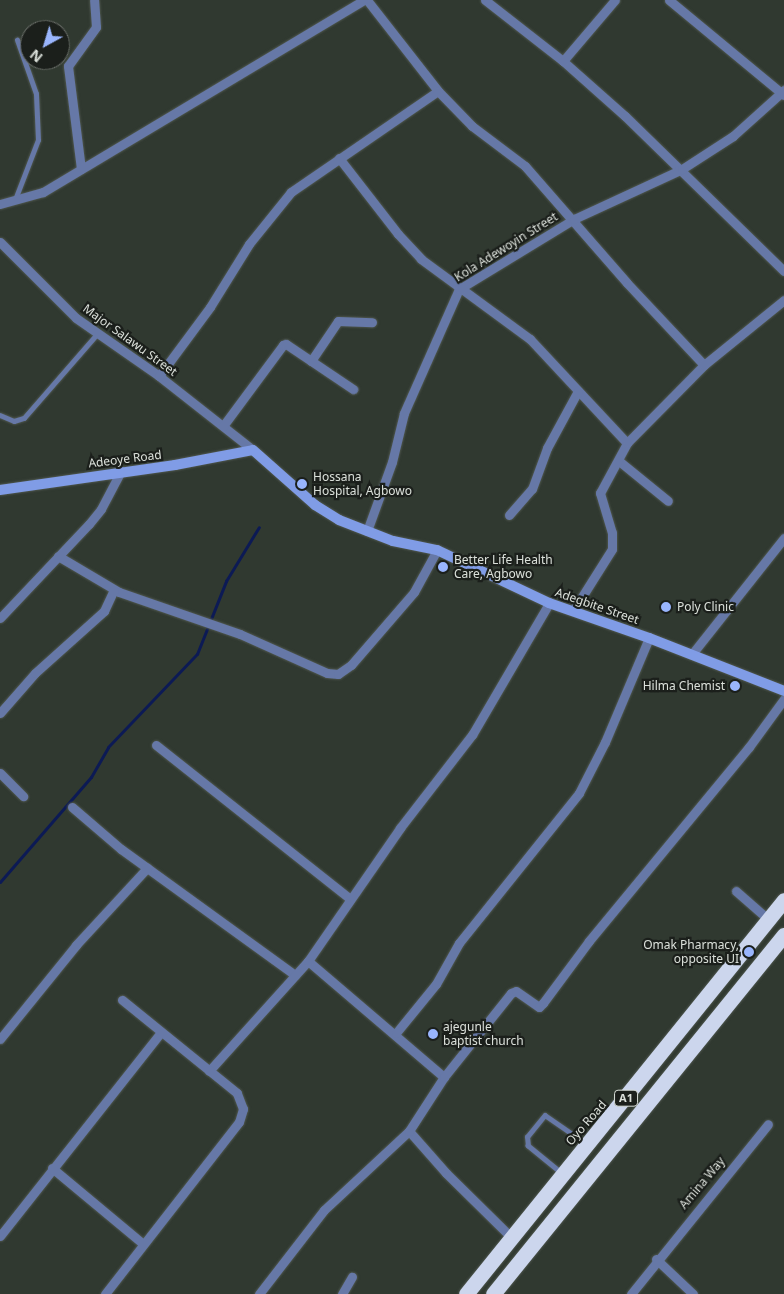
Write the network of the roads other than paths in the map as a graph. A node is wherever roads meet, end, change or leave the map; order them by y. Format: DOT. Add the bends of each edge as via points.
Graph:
graph roads {
  1 [pos="94,0"];
  2 [pos="365,0"];
  3 [pos="485,0"];
  4 [pos="615,0"];
  5 [pos="669,0"];
  6 [pos="17,40"];
  7 [pos="563,61"];
  8 [pos="438,91"];
  9 [pos="783,92"];
  10 [pos="339,158"];
  11 [pos="81,169"];
  12 [pos="682,169"];
  13 [pos="16,197"];
  14 [pos="0,204"];
  15 [pos="574,219"];
  16 [pos="0,242"];
  17 [pos="784,271"];
  18 [pos="459,289"];
  19 [pos="784,300"];
  20 [pos="372,322"];
  21 [pos="98,333"];
  22 [pos="311,361"];
  23 [pos="704,365"];
  24 [pos="159,376"];
  25 [pos="353,390"];
  26 [pos="578,391"];
  27 [pos="0,415"];
  28 [pos="223,426"];
  29 [pos="628,443"];
  30 [pos="253,450"];
  31 [pos="619,461"];
  32 [pos="121,472"];
  33 [pos="0,490"];
  34 [pos="668,501"];
  35 [pos="509,515"];
  36 [pos="367,531"];
  37 [pos="784,538"];
  38 [pos="436,550"];
  39 [pos="58,556"];
  40 [pos="114,590"];
  41 [pos="549,603"];
  42 [pos="573,611"];
  43 [pos="0,618"];
  44 [pos="650,638"];
  45 [pos="692,654"];
  46 [pos="784,691"];
  47 [pos="784,699"];
  48 [pos="0,713"];
  49 [pos="156,745"];
  50 [pos="0,773"];
  51 [pos="23,796"];
  52 [pos="72,807"];
  53 [pos="147,868"];
  54 [pos="736,891"];
  55 [pos="350,899"];
  56 [pos="784,900"];
  57 [pos="768,919"];
  58 [pos="784,935"];
  59 [pos="308,960"];
  60 [pos="295,975"];
  61 [pos="122,1000"];
  62 [pos="161,1032"];
  63 [pos="396,1033"];
  64 [pos="0,1039"];
  65 [pos="209,1071"];
  66 [pos="444,1077"];
  67 [pos="611,1117"];
  68 [pos="768,1124"];
  69 [pos="627,1130"];
  70 [pos="409,1131"];
  71 [pos="586,1144"];
  72 [pos="52,1168"];
  73 [pos="562,1174"];
  74 [pos="0,1236"];
  75 [pos="512,1238"];
  76 [pos="142,1243"];
  77 [pos="656,1259"];
  78 [pos="352,1277"];
  79 [pos="105,1294"];
  80 [pos="259,1294"];
  81 [pos="342,1294"];
  82 [pos="466,1294"];
  83 [pos="494,1294"];
  84 [pos="631,1294"];
  85 [pos="693,1294"];
  1 -- 11 [label="street" via="96,26 68,66"];
  2 -- 8 [label="street"];
  2 -- 11 [label="street"];
  3 -- 7 [label="street"];
  4 -- 7 [label="street"];
  5 -- 9 [label="street"];
  6 -- 13 [label="lane" via="36,94 38,140"];
  7 -- 12 [label="street"];
  8 -- 10 [label="street"];
  8 -- 15 [label="street" via="472,126 525,166"];
  9 -- 12 [label="street, Kola Adewoyin Street" via="733,136"];
  10 -- 18 [label="street" via="398,234 421,259"];
  10 -- 24 [label="street" via="291,192 271,215"];
  11 -- 13 [label="street" via="42,192"];
  12 -- 15 [label="street, Kola Adewoyin Street"];
  12 -- 17 [label="street" via="767,258"];
  13 -- 14 [label="street"];
  15 -- 18 [label="street, Kola Adewoyin Street"];
  15 -- 23 [label="street" via="627,283"];
  16 -- 21 [label="street, Major Salawu Street" via="64,306"];
  18 -- 26 [label="street" via="530,338"];
  18 -- 36 [label="street, Kola Adewoyin Street" via="404,413 392,462"];
  19 -- 23 [label="street"];
  20 -- 22 [label="street" via="338,321"];
  21 -- 24 [label="street, Major Salawu Street"];
  21 -- 27 [label="lane" via="24,418 14,421"];
  22 -- 25 [label="street"];
  22 -- 28 [label="street" via="283,345"];
  23 -- 29 [label="street"];
  24 -- 28 [label="street, Major Salawu Street"];
  26 -- 29 [label="street"];
  26 -- 35 [label="street" via="547,448 532,489"];
  28 -- 30 [label="street, Major Salawu Street"];
  29 -- 31 [label="street"];
  30 -- 32 [label="street, Adeoye Road"];
  30 -- 36 [label="street, Adegbite Street" via="315,505"];
  31 -- 34 [label="street"];
  31 -- 42 [label="street" via="600,493 612,533 612,549"];
  32 -- 33 [label="street, Adeoye Road"];
  32 -- 39 [label="street" via="101,509"];
  36 -- 38 [label="street, Adegbite Street"];
  37 -- 45 [label="street"];
  38 -- 40 [label="street" via="414,592 351,665 338,674 327,673 240,634"];
  38 -- 41 [label="street, Adegbite Street"];
  39 -- 40 [label="street"];
  39 -- 43 [label="street"];
  40 -- 48 [label="street" via="104,611 35,673"];
  41 -- 42 [label="street, Adegbite Street"];
  41 -- 55 [label="street" via="472,735"];
  42 -- 44 [label="street, Adegbite Street"];
  44 -- 45 [label="street, Adegbite Street"];
  44 -- 63 [label="street" via="579,793 459,943 436,984"];
  45 -- 46 [label="street, Adegbite Street"];
  47 -- 66 [label="street" via="749,748 589,941 543,1003 539,1007 516,991 511,993"];
  49 -- 55 [label="street"];
  50 -- 51 [label="street"];
  52 -- 53 [label="street"];
  53 -- 60 [label="street"];
  53 -- 64 [label="street" via="76,945"];
  54 -- 57 [label="street"];
  55 -- 59 [label="street"];
  56 -- 57 [label="highway, Oyo Road / A1"];
  57 -- 67 [label="highway, Oyo Road / A1"];
  58 -- 69 [label="highway, A1"];
  59 -- 60 [label="street"];
  59 -- 63 [label="street"];
  60 -- 65 [label="street"];
  61 -- 62 [label="street"];
  62 -- 65 [label="street"];
  62 -- 72 [label="street"];
  63 -- 66 [label="street"];
  65 -- 76 [label="street" via="237,1093 243,1109 239,1122"];
  66 -- 70 [label="street"];
  67 -- 69 [label="highway"];
  67 -- 71 [label="highway, Oyo Road / A1"];
  68 -- 77 [label="street, Amina Way"];
  69 -- 83 [label="highway, A1"];
  70 -- 75 [label="street"];
  70 -- 80 [label="street" via="324,1210"];
  71 -- 73 [label="highway, Oyo Road / A1"];
  71 -- 73 [label="lane" via="549,1116 541,1120 526,1142"];
  72 -- 74 [label="street"];
  72 -- 76 [label="street"];
  73 -- 75 [label="highway, Oyo Road / A1"];
  75 -- 82 [label="highway, Oyo Road / A1"];
  76 -- 79 [label="street"];
  77 -- 84 [label="street, Amina Way"];
  77 -- 85 [label="street"];
  78 -- 81 [label="street"];
}
